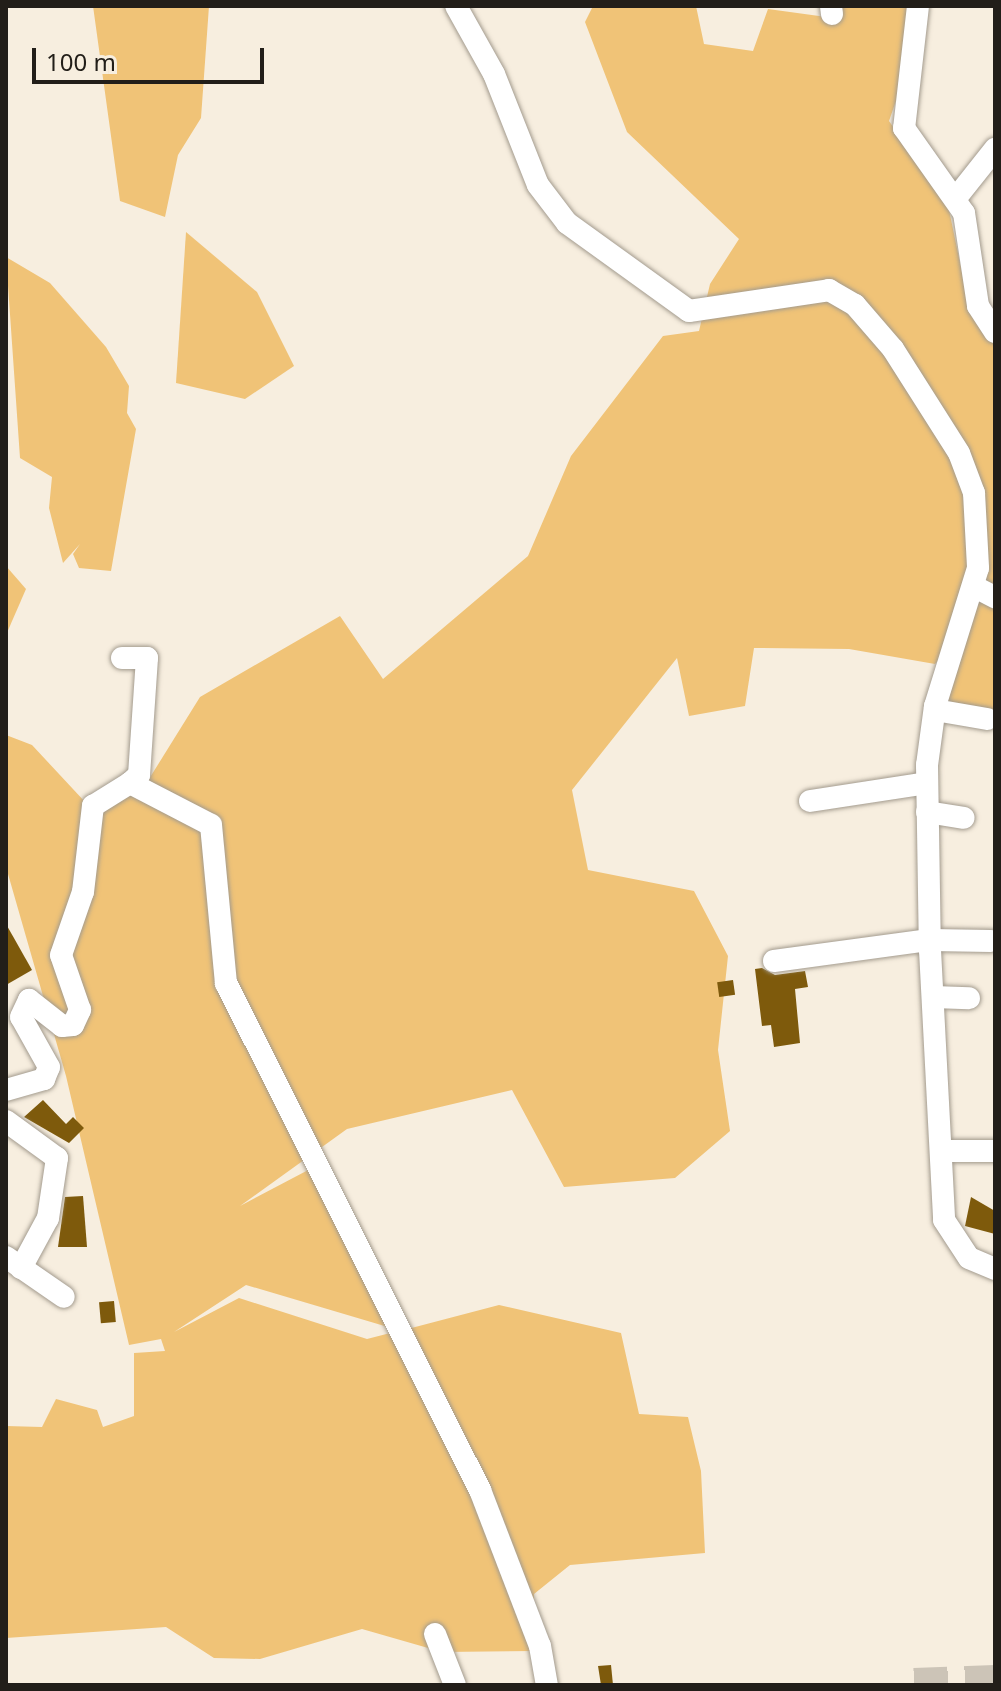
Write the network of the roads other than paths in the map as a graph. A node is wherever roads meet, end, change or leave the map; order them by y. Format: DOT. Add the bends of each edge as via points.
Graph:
graph roads {
  1 [pos="456,6"];
  2 [pos="918,6"];
  3 [pos="995,149"];
  4 [pos="956,198"];
  5 [pos="995,332"];
  6 [pos="973,586"];
  7 [pos="995,597"];
  8 [pos="122,658"];
  9 [pos="935,710"];
  10 [pos="987,719"];
  11 [pos="130,783"];
  12 [pos="927,783"];
  13 [pos="810,801"];
  14 [pos="927,812"];
  15 [pos="964,818"];
  16 [pos="930,940"];
  17 [pos="991,941"];
  18 [pos="774,961"];
  19 [pos="933,997"];
  20 [pos="969,998"];
  21 [pos="6,1090"];
  22 [pos="6,1121"];
  23 [pos="942,1151"];
  24 [pos="995,1151"];
  25 [pos="14,1263"];
  26 [pos="995,1269"];
  27 [pos="64,1297"];
  28 [pos="435,1634"];
  29 [pos="455,1685"];
  30 [pos="547,1685"];
  1 -- 6 [label="street" via="494,74 538,185 567,223 612,261 689,311 804,289 829,290 855,305 893,349 959,453 979,527"];
  2 -- 4 [label="street" via="904,128"];
  3 -- 4 [label="street"];
  4 -- 5 [label="street" via="978,306"];
  6 -- 7 [label="street"];
  6 -- 9 [label="street"];
  8 -- 11 [label="street" via="147,658 139,775"];
  9 -- 10 [label="street"];
  9 -- 12 [label="street"];
  11 -- 21 [label="street" via="109,790 88,819 83,892 61,955 80,1010 73,1025 62,1026 29,1000 21,1017 49,1067 44,1079"];
  11 -- 30 [label="street" via="211,825 226,983 480,1490 540,1646"];
  12 -- 13 [label="street"];
  12 -- 14 [label="street"];
  14 -- 15 [label="street"];
  14 -- 16 [label="street"];
  16 -- 17 [label="street"];
  16 -- 18 [label="street"];
  16 -- 19 [label="street"];
  19 -- 20 [label="street"];
  19 -- 23 [label="street" via="949,1082"];
  22 -- 25 [label="street" via="57,1158 48,1218"];
  23 -- 24 [label="street"];
  23 -- 26 [label="street" via="944,1220 969,1258"];
  25 -- 27 [label="street"];
  28 -- 29 [label="street"];
}
